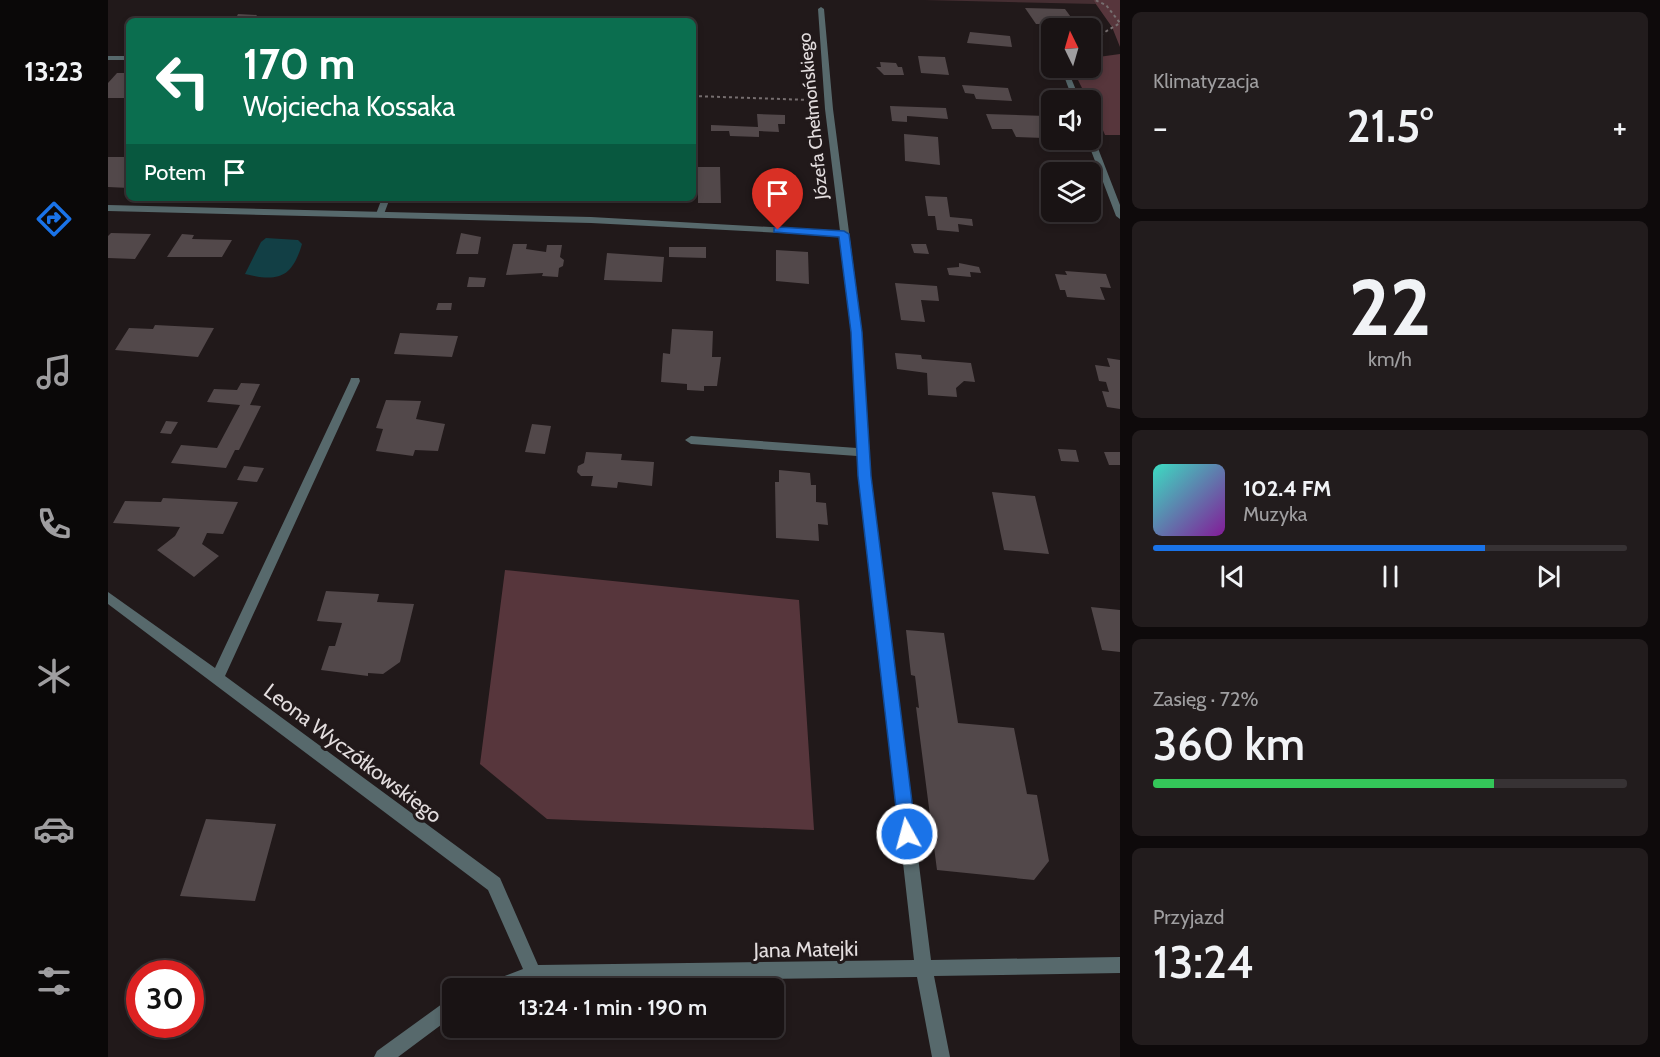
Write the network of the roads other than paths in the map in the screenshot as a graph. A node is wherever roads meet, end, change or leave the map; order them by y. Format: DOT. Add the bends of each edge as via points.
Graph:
graph roads {
  1 [pos="820,9"];
  2 [pos="108,58"];
  3 [pos="126,58"];
  4 [pos="1095,150"];
  5 [pos="385,201"];
  6 [pos="108,208"];
  7 [pos="380,214"];
  8 [pos="1120,216"];
  9 [pos="844,234"];
  10 [pos="354,381"];
  11 [pos="691,440"];
  12 [pos="862,452"];
  13 [pos="108,597"];
  14 [pos="218,678"];
  15 [pos="1120,965"];
  16 [pos="924,970"];
  17 [pos="533,974"];
  18 [pos="522,978"];
  19 [pos="442,1013"];
  20 [pos="383,1057"];
  21 [pos="941,1057"];
  1 -- 9 [label="street, Józefa Chełmońskiego"];
  2 -- 3 [label="street"];
  4 -- 8 [label="street"];
  5 -- 7 [label="street"];
  6 -- 7 [label="street"];
  7 -- 9 [label="street" via="591,220"];
  9 -- 12 [label="street, Józefa Chełmońskiego" via="857,332"];
  10 -- 14 [label="street"];
  11 -- 12 [label="street"];
  12 -- 16 [label="street, Józefa Chełmońskiego"];
  13 -- 14 [label="street, Leona Wyczółkowskiego"];
  14 -- 17 [label="street, Leona Wyczółkowskiego" via="494,885"];
  15 -- 16 [label="street, Jana Matejki"];
  16 -- 17 [label="street, Jana Matejki"];
  16 -- 21 [label="street, Józefa Chełmońskiego"];
  17 -- 18 [label="street, Jana Matejki"];
  19 -- 20 [label="street"];
}
